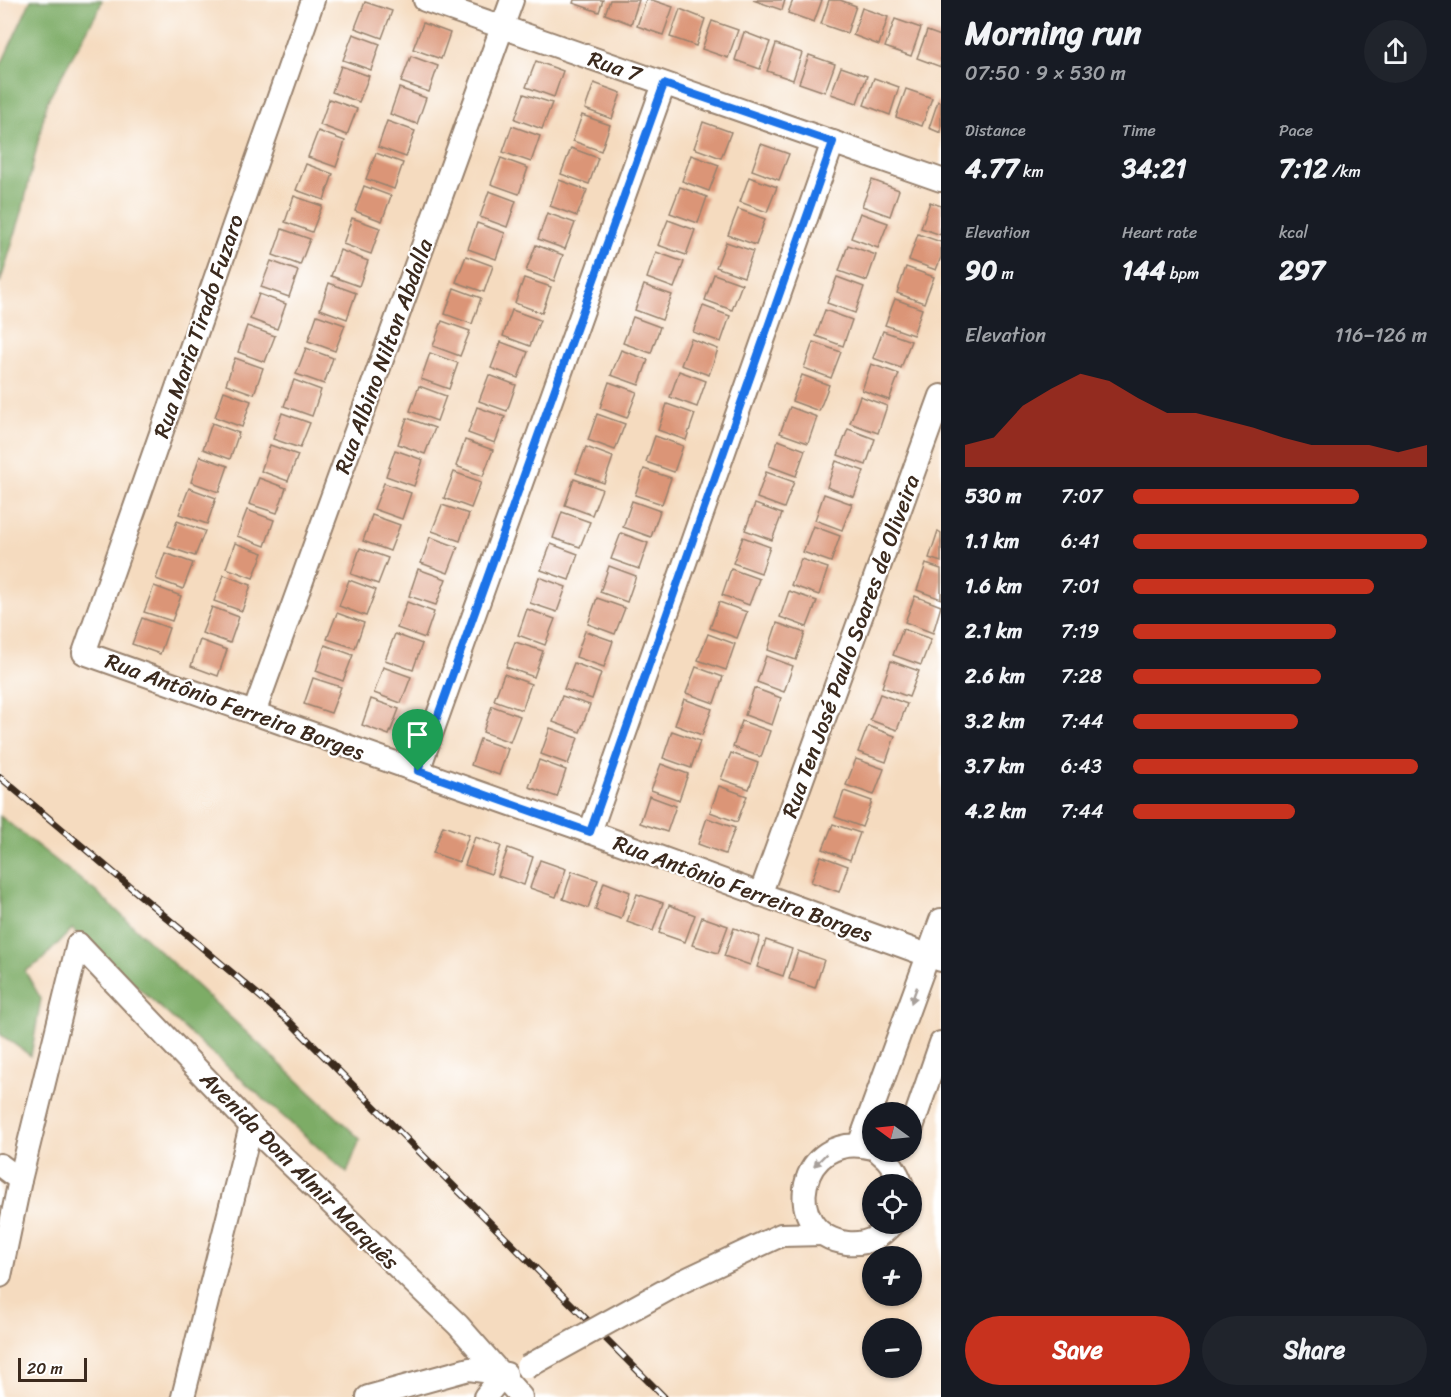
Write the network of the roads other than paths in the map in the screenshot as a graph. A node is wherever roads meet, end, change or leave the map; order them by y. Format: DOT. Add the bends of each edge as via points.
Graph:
graph roads {
  1 [pos="313,0"];
  2 [pos="425,0"];
  3 [pos="512,0"];
  4 [pos="502,27"];
  5 [pos="664,84"];
  6 [pos="833,142"];
  7 [pos="941,180"];
  8 [pos="941,396"];
  9 [pos="84,653"];
  10 [pos="254,713"];
  11 [pos="418,771"];
  12 [pos="590,832"];
  13 [pos="760,895"];
  14 [pos="941,920"];
  15 [pos="934,958"];
  16 [pos="941,1043"];
  17 [pos="885,1102"];
  18 [pos="921,1102"];
  19 [pos="251,1126"];
  20 [pos="862,1147"];
  21 [pos="0,1165"];
  22 [pos="20,1180"];
  23 [pos="805,1203"];
  24 [pos="824,1234"];
  25 [pos="882,1234"];
  26 [pos="781,1235"];
  27 [pos="0,1276"];
  28 [pos="503,1375"];
  29 [pos="183,1397"];
  30 [pos="368,1397"];
  31 [pos="485,1397"];
  32 [pos="521,1397"];
  1 -- 9 [label="street, Rua Maria Tirado Fuzaro"];
  2 -- 4 [label="street, Rua 7"];
  3 -- 4 [label="street, Rua Albino Nilton Abdalla"];
  4 -- 5 [label="street, Rua 7"];
  4 -- 10 [label="street, Rua Albino Nilton Abdalla"];
  5 -- 6 [label="street, Rua 7"];
  5 -- 11 [label="street"];
  6 -- 7 [label="street, Rua 7"];
  6 -- 12 [label="street"];
  8 -- 13 [label="street, Rua Ten José Paulo Soares de Oliveira"];
  9 -- 10 [label="street, Rua Antônio Ferreira Borges"];
  10 -- 11 [label="street, Rua Antônio Ferreira Borges"];
  11 -- 12 [label="street, Rua Antônio Ferreira Borges"];
  12 -- 13 [label="street, Rua Antônio Ferreira Borges"];
  13 -- 15 [label="street, Rua Antônio Ferreira Borges"];
  14 -- 15 [label="street"];
  15 -- 17 [label="street, one-way"];
  16 -- 18 [label="street"];
  19 -- 22 [label="street, Avenida Dom Almir Marquês" via="78,944"];
  19 -- 28 [label="street, Avenida Dom Almir Marquês" via="458,1325"];
  19 -- 29 [label="street"];
  20 -- 23 [label="street, one-way" via="844,1145 817,1160 804,1187"];
  21 -- 22 [label="street"];
  22 -- 27 [label="street"];
  23 -- 24 [label="street" via="814,1225"];
  23 -- 26 [label="street"];
  24 -- 25 [label="street" via="838,1242 855,1244"];
  24 -- 26 [label="street"];
  26 -- 28 [label="street, bridge" via="681,1282 526,1367"];
  28 -- 30 [label="street" via="469,1369"];
  28 -- 31 [label="street"];
  28 -- 32 [label="street, Avenida Dom Almir Marquês"];
}
